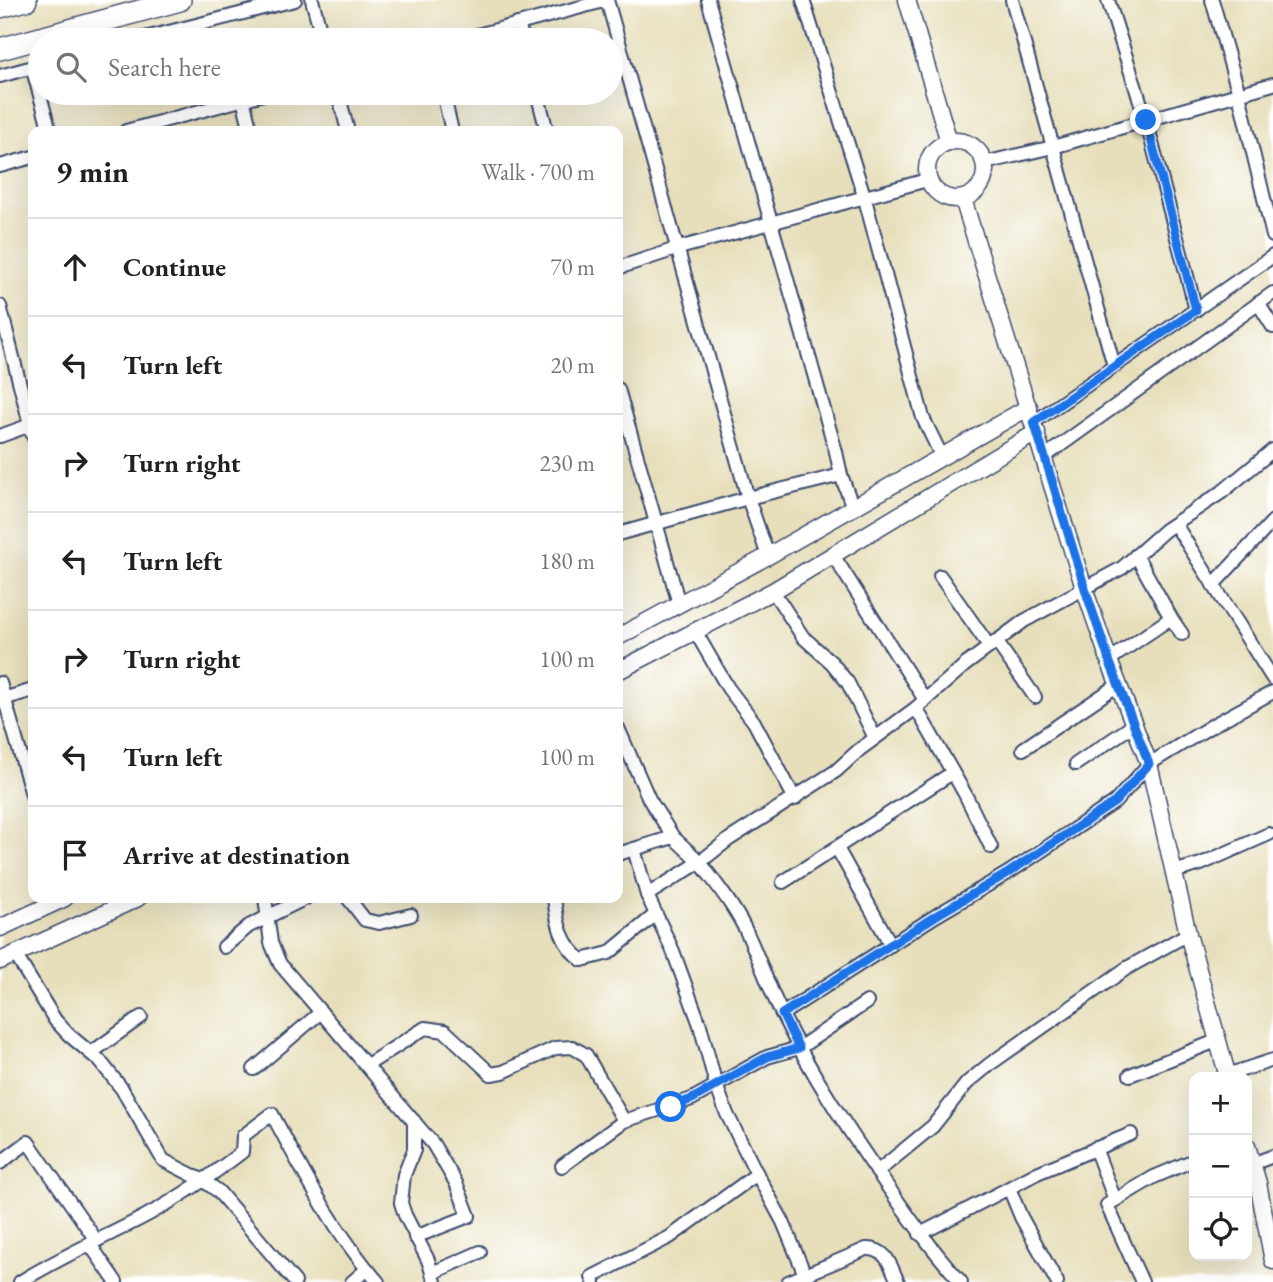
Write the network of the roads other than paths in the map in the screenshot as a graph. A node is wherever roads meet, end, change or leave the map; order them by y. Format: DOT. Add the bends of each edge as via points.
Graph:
graph roads {
  1 [pos="26,0"];
  2 [pos="180,0"];
  3 [pos="295,0"];
  4 [pos="312,0"];
  5 [pos="607,0"];
  6 [pos="708,0"];
  7 [pos="803,0"];
  8 [pos="906,0"];
  9 [pos="1012,0"];
  10 [pos="1108,0"];
  11 [pos="1212,0"];
  12 [pos="0,7"];
  13 [pos="518,24"];
  14 [pos="77,28"];
  15 [pos="185,28"];
  16 [pos="320,28"];
  17 [pos="503,28"];
  18 [pos="519,28"];
  19 [pos="615,28"];
  20 [pos="28,41"];
  21 [pos="0,49"];
  22 [pos="623,55"];
  23 [pos="28,68"];
  24 [pos="0,76"];
  25 [pos="1273,84"];
  26 [pos="1239,94"];
  27 [pos="44,105"];
  28 [pos="224,105"];
  29 [pos="244,105"];
  30 [pos="341,105"];
  31 [pos="446,105"];
  32 [pos="540,105"];
  33 [pos="1146,120"];
  34 [pos="49,126"];
  35 [pos="158,126"];
  36 [pos="250,126"];
  37 [pos="347,126"];
  38 [pos="452,126"];
  39 [pos="546,126"];
  40 [pos="948,142"];
  41 [pos="1053,146"];
  42 [pos="28,158"];
  43 [pos="984,163"];
  44 [pos="0,166"];
  45 [pos="927,180"];
  46 [pos="865,199"];
  47 [pos="963,199"];
  48 [pos="770,224"];
  49 [pos="1273,236"];
  50 [pos="679,248"];
  51 [pos="1273,256"];
  52 [pos="623,266"];
  53 [pos="1273,293"];
  54 [pos="1258,303"];
  55 [pos="0,306"];
  56 [pos="1196,310"];
  57 [pos="1273,327"];
  58 [pos="1114,366"];
  59 [pos="623,407"];
  60 [pos="28,413"];
  61 [pos="1033,420"];
  62 [pos="28,429"];
  63 [pos="0,436"];
  64 [pos="1273,450"];
  65 [pos="942,457"];
  66 [pos="1044,457"];
  67 [pos="841,475"];
  68 [pos="748,498"];
  69 [pos="853,508"];
  70 [pos="1273,521"];
  71 [pos="655,523"];
  72 [pos="1175,524"];
  73 [pos="623,533"];
  74 [pos="833,555"];
  75 [pos="1136,555"];
  76 [pos="768,556"];
  77 [pos="940,576"];
  78 [pos="1213,585"];
  79 [pos="1084,588"];
  80 [pos="773,591"];
  81 [pos="680,604"];
  82 [pos="1171,618"];
  83 [pos="695,631"];
  84 [pos="623,634"];
  85 [pos="1182,634"];
  86 [pos="993,643"];
  87 [pos="1109,660"];
  88 [pos="623,668"];
  89 [pos="1273,679"];
  90 [pos="0,683"];
  91 [pos="1118,685"];
  92 [pos="28,691"];
  93 [pos="1273,692"];
  94 [pos="1035,697"];
  95 [pos="2,699"];
  96 [pos="921,704"];
  97 [pos="1135,724"];
  98 [pos="875,738"];
  99 [pos="623,739"];
  100 [pos="1023,749"];
  101 [pos="1076,764"];
  102 [pos="1149,764"];
  103 [pos="952,772"];
  104 [pos="28,782"];
  105 [pos="795,799"];
  106 [pos="1269,834"];
  107 [pos="673,837"];
  108 [pos="991,846"];
  109 [pos="837,848"];
  110 [pos="634,849"];
  111 [pos="623,852"];
  112 [pos="699,862"];
  113 [pos="1173,872"];
  114 [pos="783,882"];
  115 [pos="647,895"];
  116 [pos="52,903"];
  117 [pos="127,903"];
  118 [pos="266,903"];
  119 [pos="295,903"];
  120 [pos="352,903"];
  121 [pos="555,903"];
  122 [pos="656,914"];
  123 [pos="411,915"];
  124 [pos="268,916"];
  125 [pos="0,928"];
  126 [pos="1188,934"];
  127 [pos="891,945"];
  128 [pos="224,947"];
  129 [pos="8,958"];
  130 [pos="867,1002"];
  131 [pos="321,1012"];
  132 [pos="782,1014"];
  133 [pos="141,1017"];
  134 [pos="1219,1040"];
  135 [pos="799,1048"];
  136 [pos="91,1053"];
  137 [pos="1273,1060"];
  138 [pos="367,1065"];
  139 [pos="254,1069"];
  140 [pos="1227,1072"];
  141 [pos="1239,1072"];
  142 [pos="1130,1075"];
  143 [pos="716,1085"];
  144 [pos="414,1121"];
  145 [pos="624,1121"];
  146 [pos="1131,1134"];
  147 [pos="1095,1147"];
  148 [pos="1273,1156"];
  149 [pos="1189,1162"];
  150 [pos="0,1163"];
  151 [pos="1252,1164"];
  152 [pos="562,1166"];
  153 [pos="877,1172"];
  154 [pos="757,1174"];
  155 [pos="204,1181"];
  156 [pos="1009,1188"];
  157 [pos="1115,1200"];
  158 [pos="920,1234"];
  159 [pos="415,1237"];
  160 [pos="92,1242"];
  161 [pos="480,1252"];
  162 [pos="1273,1261"];
  163 [pos="367,1269"];
  164 [pos="40,1277"];
  165 [pos="433,1278"];
  166 [pos="806,1278"];
  167 [pos="20,1282"];
  168 [pos="116,1282"];
  169 [pos="295,1282"];
  170 [pos="352,1282"];
  171 [pos="378,1282"];
  172 [pos="594,1282"];
  173 [pos="788,1282"];
  174 [pos="898,1282"];
  175 [pos="961,1282"];
  176 [pos="1058,1282"];
  177 [pos="1142,1282"];
  1 -- 12 [label="highway"];
  2 -- 14 [label="highway"];
  3 -- 15 [label="street"];
  4 -- 16 [label="street"];
  5 -- 13 [label="street"];
  5 -- 19 [label="street"];
  6 -- 48 [label="street"];
  7 -- 46 [label="street"];
  8 -- 40 [label="street"];
  9 -- 41 [label="street"];
  10 -- 33 [label="street"];
  11 -- 26 [label="street"];
  13 -- 17 [label="street"];
  13 -- 18 [label="street"];
  20 -- 21 [label="highway"];
  22 -- 50 [label="street"];
  23 -- 24 [label="street"];
  25 -- 26 [label="street"];
  26 -- 33 [label="street"];
  26 -- 49 [label="street"];
  27 -- 34 [label="street"];
  28 -- 35 [label="street"];
  29 -- 36 [label="street"];
  30 -- 37 [label="street"];
  31 -- 38 [label="street"];
  32 -- 39 [label="street"];
  33 -- 41 [label="street"];
  33 -- 56 [label="street"];
  40 -- 43 [label="street" via="971,145"];
  40 -- 45 [label="street" via="930,155"];
  41 -- 43 [label="street"];
  41 -- 58 [label="street"];
  42 -- 44 [label="street"];
  43 -- 47 [label="street" via="981,185"];
  45 -- 46 [label="street"];
  45 -- 47 [label="street" via="941,196"];
  46 -- 48 [label="street"];
  46 -- 65 [label="street" via="923,418"];
  47 -- 61 [label="street"];
  48 -- 50 [label="street"];
  48 -- 67 [label="street"];
  50 -- 52 [label="street"];
  50 -- 68 [label="street"];
  51 -- 56 [label="street"];
  53 -- 54 [label="street"];
  54 -- 57 [label="street"];
  54 -- 66 [label="street"];
  55 -- 60 [label="street"];
  56 -- 58 [label="street"];
  58 -- 61 [label="street"];
  59 -- 71 [label="street"];
  61 -- 65 [label="street"];
  61 -- 66 [label="street"];
  61 -- 74 [label="street"];
  62 -- 63 [label="street"];
  64 -- 72 [label="street"];
  65 -- 69 [label="street"];
  66 -- 79 [label="street"];
  67 -- 68 [label="street"];
  67 -- 69 [label="street"];
  68 -- 71 [label="street"];
  68 -- 76 [label="street"];
  69 -- 76 [label="street"];
  70 -- 78 [label="street"];
  71 -- 73 [label="street"];
  71 -- 81 [label="street"];
  72 -- 75 [label="street"];
  72 -- 78 [label="street"];
  74 -- 80 [label="street"];
  74 -- 96 [label="street"];
  75 -- 79 [label="street"];
  75 -- 82 [label="street"];
  76 -- 81 [label="street"];
  77 -- 86 [label="street"];
  78 -- 89 [label="street"];
  79 -- 86 [label="street"];
  79 -- 87 [label="street"];
  80 -- 83 [label="street"];
  80 -- 98 [label="street" via="803,637 848,683"];
  81 -- 84 [label="street"];
  82 -- 85 [label="street"];
  82 -- 87 [label="street"];
  83 -- 88 [label="street"];
  83 -- 105 [label="street" via="754,722"];
  86 -- 94 [label="street"];
  86 -- 96 [label="street"];
  87 -- 91 [label="street"];
  90 -- 95 [label="street"];
  91 -- 97 [label="street"];
  91 -- 100 [label="street"];
  92 -- 95 [label="street"];
  93 -- 102 [label="street"];
  95 -- 104 [label="street"];
  96 -- 98 [label="street"];
  96 -- 103 [label="street"];
  97 -- 101 [label="street"];
  97 -- 102 [label="street"];
  98 -- 105 [label="street"];
  99 -- 107 [label="street" via="649,799"];
  102 -- 113 [label="street"];
  102 -- 127 [label="street" via="1115,802"];
  103 -- 108 [label="street"];
  103 -- 109 [label="street"];
  105 -- 112 [label="street"];
  106 -- 113 [label="street"];
  107 -- 110 [label="street"];
  107 -- 112 [label="street"];
  109 -- 114 [label="street"];
  109 -- 127 [label="street"];
  110 -- 111 [label="street"];
  110 -- 115 [label="street"];
  112 -- 115 [label="street"];
  112 -- 132 [label="street" via="747,931"];
  113 -- 126 [label="street"];
  115 -- 122 [label="street"];
  116 -- 125 [label="street"];
  117 -- 129 [label="street"];
  118 -- 124 [label="street"];
  119 -- 124 [label="street"];
  120 -- 123 [label="street" via="365,920 379,923"];
  121 -- 122 [label="street" via="561,935 582,960 609,954"];
  122 -- 143 [label="street" via="700,1024"];
  124 -- 128 [label="street"];
  124 -- 131 [label="street" via="271,943 281,964"];
  126 -- 134 [label="street"];
  126 -- 153 [label="street" via="1127,968 990,1064 967,1083 933,1126"];
  127 -- 132 [label="street"];
  129 -- 136 [label="street" via="55,1020"];
  130 -- 135 [label="street"];
  131 -- 138 [label="street"];
  131 -- 139 [label="street"];
  132 -- 135 [label="street"];
  133 -- 136 [label="street"];
  134 -- 140 [label="street"];
  134 -- 142 [label="street"];
  135 -- 143 [label="street" via="767,1057"];
  135 -- 153 [label="street"];
  136 -- 155 [label="street" via="122,1089 163,1160"];
  137 -- 141 [label="street"];
  138 -- 144 [label="street"];
  138 -- 145 [label="street" via="425,1028 445,1031 491,1074 555,1048 572,1047 586,1055"];
  143 -- 145 [label="street" via="682,1103"];
  143 -- 154 [label="street"];
  144 -- 159 [label="street" via="414,1150 404,1175 401,1203"];
  144 -- 159 [label="street" via="456,1183 469,1216"];
  145 -- 152 [label="street"];
  146 -- 147 [label="street"];
  147 -- 156 [label="street"];
  147 -- 157 [label="street"];
  148 -- 151 [label="street"];
  149 -- 157 [label="street"];
  150 -- 160 [label="street" via="28,1142"];
  151 -- 162 [label="street"];
  153 -- 158 [label="street"];
  154 -- 166 [label="street"];
  154 -- 172 [label="street" via="670,1237 592,1277"];
  155 -- 160 [label="street"];
  155 -- 163 [label="street" via="242,1152 243,1136 272,1114 306,1177"];
  155 -- 169 [label="street" via="218,1191"];
  156 -- 158 [label="street"];
  156 -- 176 [label="street"];
  157 -- 177 [label="street" via="1107,1205"];
  158 -- 175 [label="street"];
  159 -- 165 [label="street"];
  160 -- 164 [label="street"];
  160 -- 168 [label="street"];
  161 -- 165 [label="street"];
  163 -- 170 [label="street"];
  163 -- 171 [label="street"];
  164 -- 167 [label="street"];
  166 -- 173 [label="street"];
  166 -- 174 [label="street" via="877,1248 885,1254"];
}
